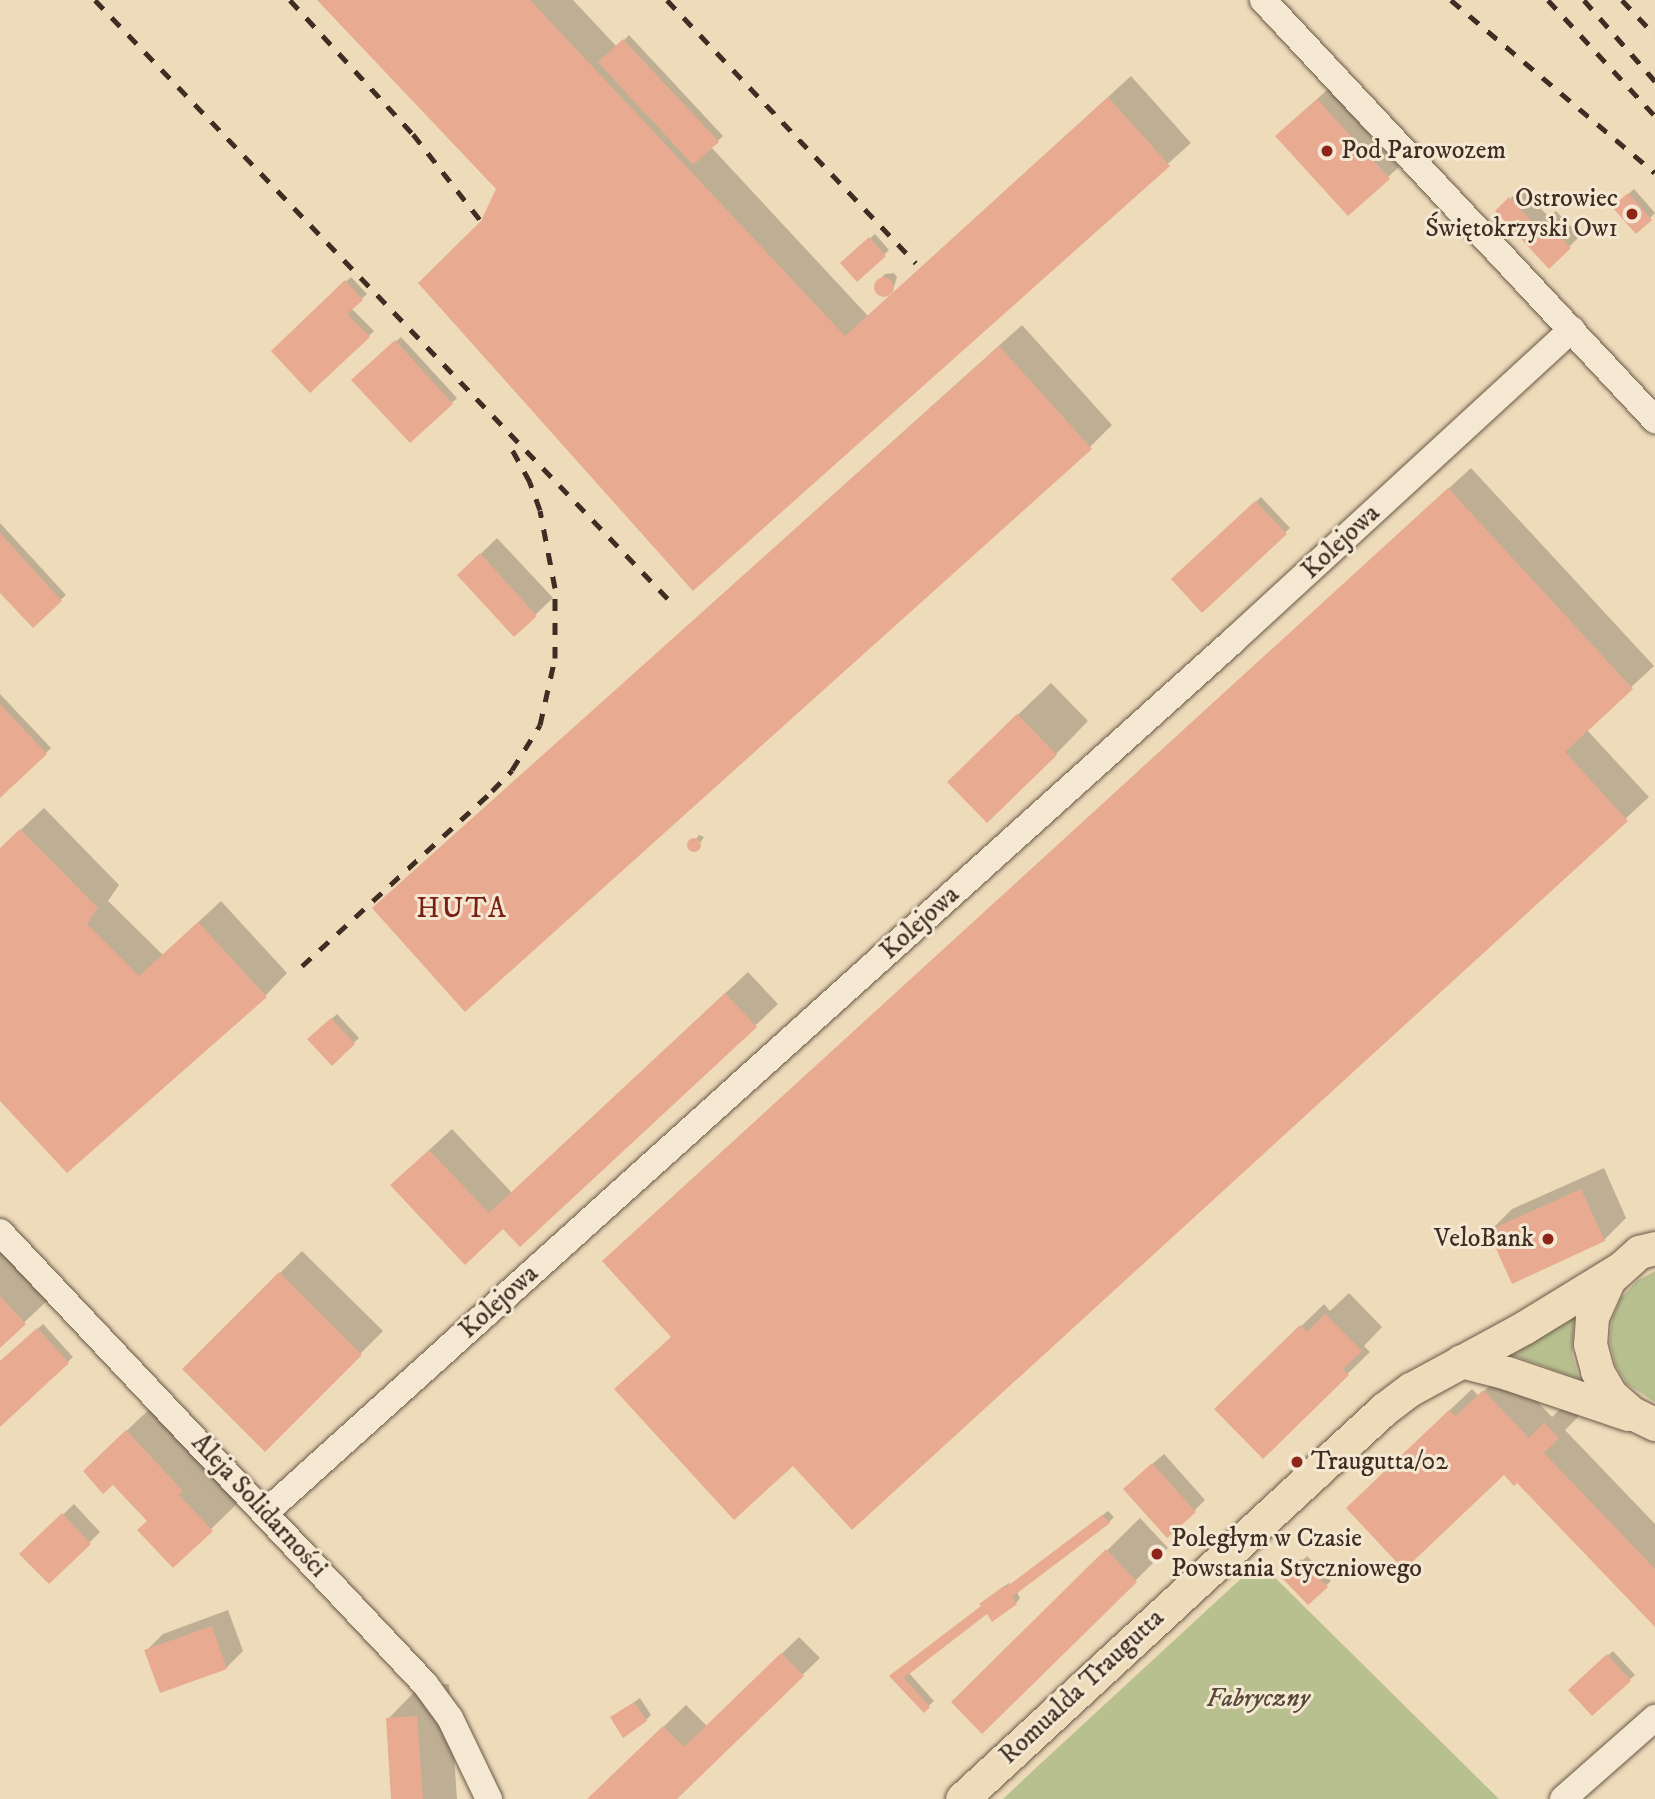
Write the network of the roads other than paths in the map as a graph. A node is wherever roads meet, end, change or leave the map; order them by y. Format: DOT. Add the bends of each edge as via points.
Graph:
graph roads {
  1 [pos="1263,0"];
  2 [pos="1572,329"];
  3 [pos="1655,419"];
  4 [pos="0,1232"];
  5 [pos="1642,1252"];
  6 [pos="1461,1361"];
  7 [pos="1649,1422"];
  8 [pos="266,1512"];
  9 [pos="1655,1718"];
  10 [pos="489,1799"];
  11 [pos="962,1799"];
  12 [pos="1563,1799"];
  1 -- 2 [label="street"];
  2 -- 3 [label="street"];
  2 -- 8 [label="street, Kolejowa" via="1234,640"];
  4 -- 8 [label="street, Aleja Solidarności"];
  5 -- 6 [label="main road, Romualda Traugutta" via="1525,1327"];
  5 -- 7 [label="main road" via="1601,1291 1592,1317 1592,1358 1611,1395"];
  6 -- 7 [label="main road"];
  6 -- 11 [label="main road, Romualda Traugutta" via="1411,1389 1362,1427"];
  8 -- 10 [label="street, Aleja Solidarności" via="425,1684 450,1718"];
  9 -- 12 [label="street"];
}
